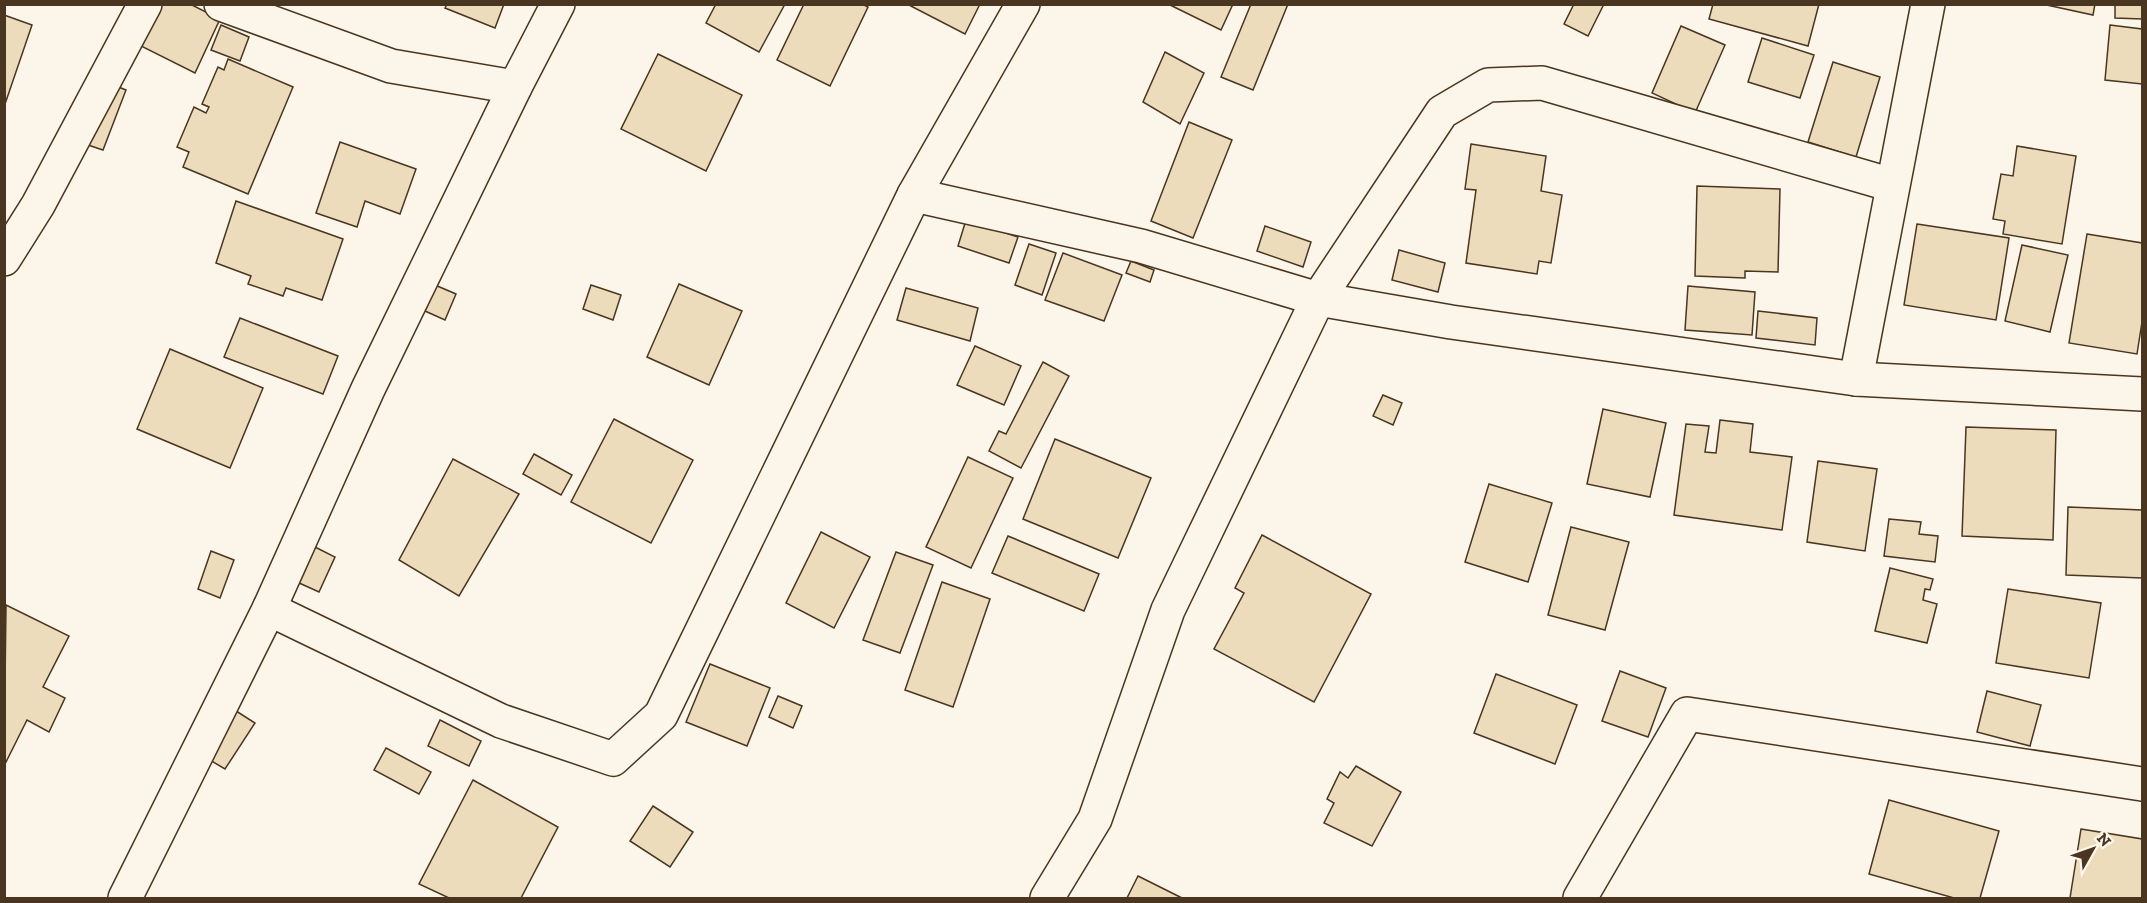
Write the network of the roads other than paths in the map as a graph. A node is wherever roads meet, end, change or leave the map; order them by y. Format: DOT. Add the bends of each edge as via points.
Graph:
graph roads {
  1 [pos="145,4"];
  2 [pos="220,4"];
  3 [pos="558,4"];
  4 [pos="1023,4"];
  5 [pos="1929,4"];
  6 [pos="515,87"];
  7 [pos="1892,185"];
  8 [pos="915,195"];
  9 [pos="4,259"];
  10 [pos="1318,299"];
  11 [pos="1856,379"];
  12 [pos="2142,394"];
  13 [pos="269,609"];
  14 [pos="2142,784"];
  15 [pos="125,898"];
  16 [pos="1047,898"];
  17 [pos="1580,898"];
  1 -- 9 [label="street" via="38,205"];
  2 -- 6 [label="street" via="391,66"];
  3 -- 6 [label="street"];
  4 -- 8 [label="street"];
  5 -- 7 [label="street"];
  6 -- 13 [label="street" via="368,389"];
  7 -- 10 [label="street" via="1542,83 1488,85 1442,112"];
  7 -- 11 [label="street"];
  8 -- 10 [label="street" via="1141,246"];
  8 -- 13 [label="street" via="661,715 613,759 501,721"];
  10 -- 11 [label="street" via="1451,322"];
  10 -- 16 [label="street" via="1168,610 1095,819"];
  11 -- 12 [label="street"];
  13 -- 15 [label="street"];
  14 -- 17 [label="street" via="1687,714"];
}
